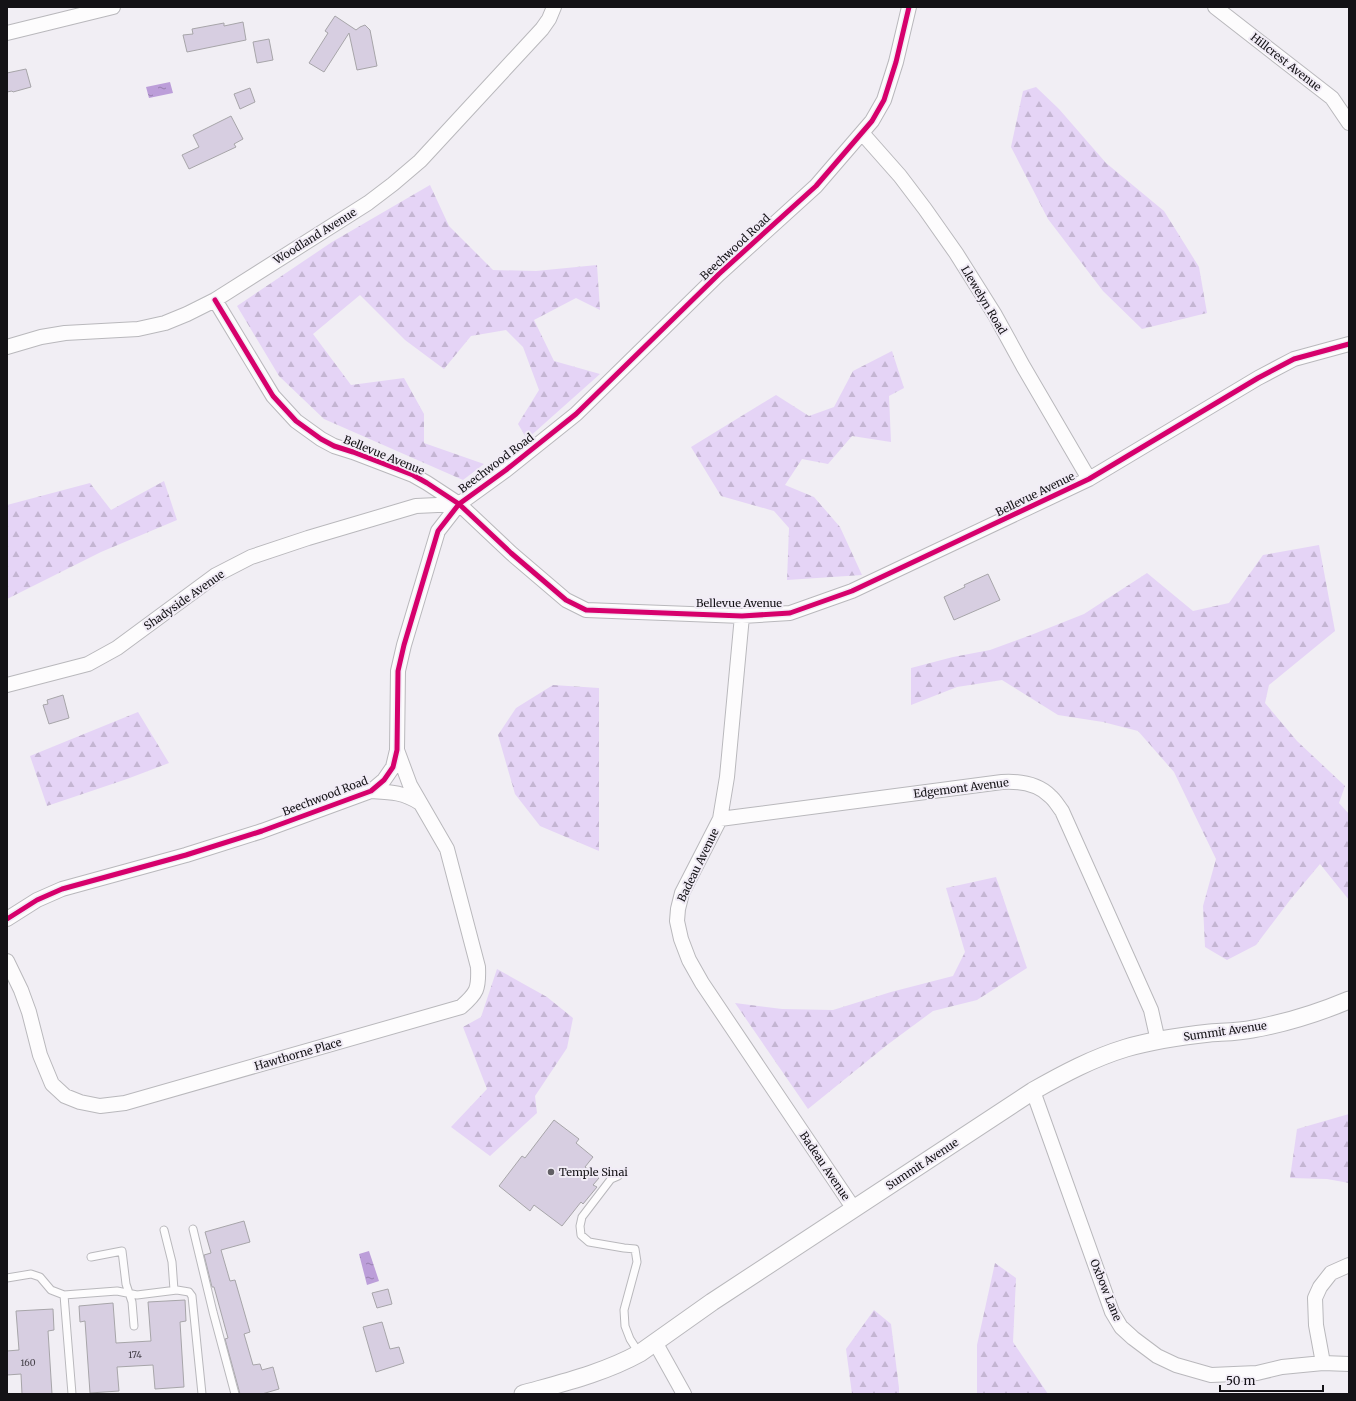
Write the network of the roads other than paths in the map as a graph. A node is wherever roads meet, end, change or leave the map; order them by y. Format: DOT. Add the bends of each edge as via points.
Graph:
graph roads {
  1 [pos="113,7"];
  2 [pos="554,7"];
  3 [pos="909,7"];
  4 [pos="1216,7"];
  5 [pos="87,10"];
  6 [pos="7,32"];
  7 [pos="1349,123"];
  8 [pos="862,133"];
  9 [pos="215,300"];
  10 [pos="1349,344"];
  11 [pos="7,347"];
  12 [pos="1089,479"];
  13 [pos="459,504"];
  14 [pos="742,616"];
  15 [pos="7,686"];
  16 [pos="397,750"];
  17 [pos="371,791"];
  18 [pos="420,803"];
  19 [pos="720,819"];
  20 [pos="7,919"];
  21 [pos="7,961"];
  22 [pos="1349,1000"];
  23 [pos="1158,1041"];
  24 [pos="1033,1091"];
  25 [pos="618,1176"];
  26 [pos="854,1209"];
  27 [pos="193,1229"];
  28 [pos="164,1230"];
  29 [pos="91,1257"];
  30 [pos="1349,1265"];
  31 [pos="7,1278"];
  32 [pos="174,1290"];
  33 [pos="129,1294"];
  34 [pos="64,1295"];
  35 [pos="134,1326"];
  36 [pos="655,1342"];
  37 [pos="640,1353"];
  38 [pos="1323,1364"];
  39 [pos="1349,1364"];
  40 [pos="72,1394"];
  41 [pos="202,1394"];
  42 [pos="235,1394"];
  43 [pos="523,1394"];
  44 [pos="684,1394"];
  1 -- 5 [label="street"];
  2 -- 9 [label="street, Woodland Avenue" via="542,28 420,161 368,203"];
  3 -- 8 [label="street, Beechwood Road" via="884,100"];
  4 -- 7 [label="street, Hillcrest Avenue" via="1332,98"];
  5 -- 6 [label="street"];
  8 -- 12 [label="street, Llewelyn Road" via="925,208 959,258 995,314"];
  8 -- 13 [label="street, Beechwood Road" via="816,186 719,274 576,414"];
  9 -- 11 [label="street, Woodland Avenue" via="165,323 138,329 65,333"];
  9 -- 13 [label="street, Bellevue Avenue" via="273,396 296,421 327,442 413,476"];
  10 -- 12 [label="street, Bellevue Avenue" via="1294,359"];
  12 -- 14 [label="street, Bellevue Avenue" via="852,591 790,613"];
  13 -- 14 [label="street, Bellevue Avenue" via="566,600 586,610"];
  13 -- 15 [label="street, Shadyside Avenue" via="416,506 251,557 216,576 117,648 88,664"];
  13 -- 16 [label="street, Beechwood Road" via="438,531 404,644 398,672"];
  14 -- 19 [label="street, Badeau Avenue" via="727,776"];
  16 -- 17 [label="street, Beechwood Road" via="393,767 384,780"];
  16 -- 18 [label="street, Hawthorne Place" via="410,785"];
  17 -- 18 [label="street" via="399,793"];
  17 -- 20 [label="street, Beechwood Road" via="262,831 62,889 37,900"];
  18 -- 21 [label="street, Hawthorne Place" via="447,849 478,967 479,984 472,998 461,1007 125,1103 100,1106 65,1096 52,1084 40,1055 24,997"];
  19 -- 23 [label="street, Edgemont Avenue" via="1002,782 1026,783 1041,789 1062,811 1151,1010"];
  19 -- 26 [label="street, Badeau Avenue" via="682,893 677,915 681,939 702,983"];
  22 -- 23 [label="street, Summit Avenue" via="1303,1017 1252,1029"];
  23 -- 24 [label="street, Summit Avenue" via="1094,1059"];
  24 -- 26 [label="street, Summit Avenue"];
  24 -- 38 [label="street, Oxbow Lane" via="1112,1312 1121,1327 1132,1338 1157,1356 1211,1375 1257,1373 1282,1367"];
  25 -- 37 [label="lane" via="611,1180 582,1217 581,1235 589,1242 635,1249 637,1262 624,1310 625,1326"];
  26 -- 36 [label="street, Summit Avenue"];
  27 -- 42 [label="lane"];
  28 -- 32 [label="lane" via="172,1262"];
  29 -- 33 [label="lane" via="122,1251"];
  30 -- 38 [label="street" via="1331,1273 1315,1298 1316,1325"];
  31 -- 34 [label="lane" via="31,1274 40,1277 51,1290"];
  32 -- 33 [label="lane"];
  32 -- 41 [label="lane" via="183,1290 192,1296"];
  33 -- 34 [label="lane" via="117,1291"];
  33 -- 35 [label="lane"];
  34 -- 40 [label="lane"];
  36 -- 37 [label="street, Summit Avenue"];
  36 -- 44 [label="street"];
  37 -- 43 [label="street, Summit Avenue" via="587,1375"];
  38 -- 39 [label="street, Oxbow Lane"];
}
